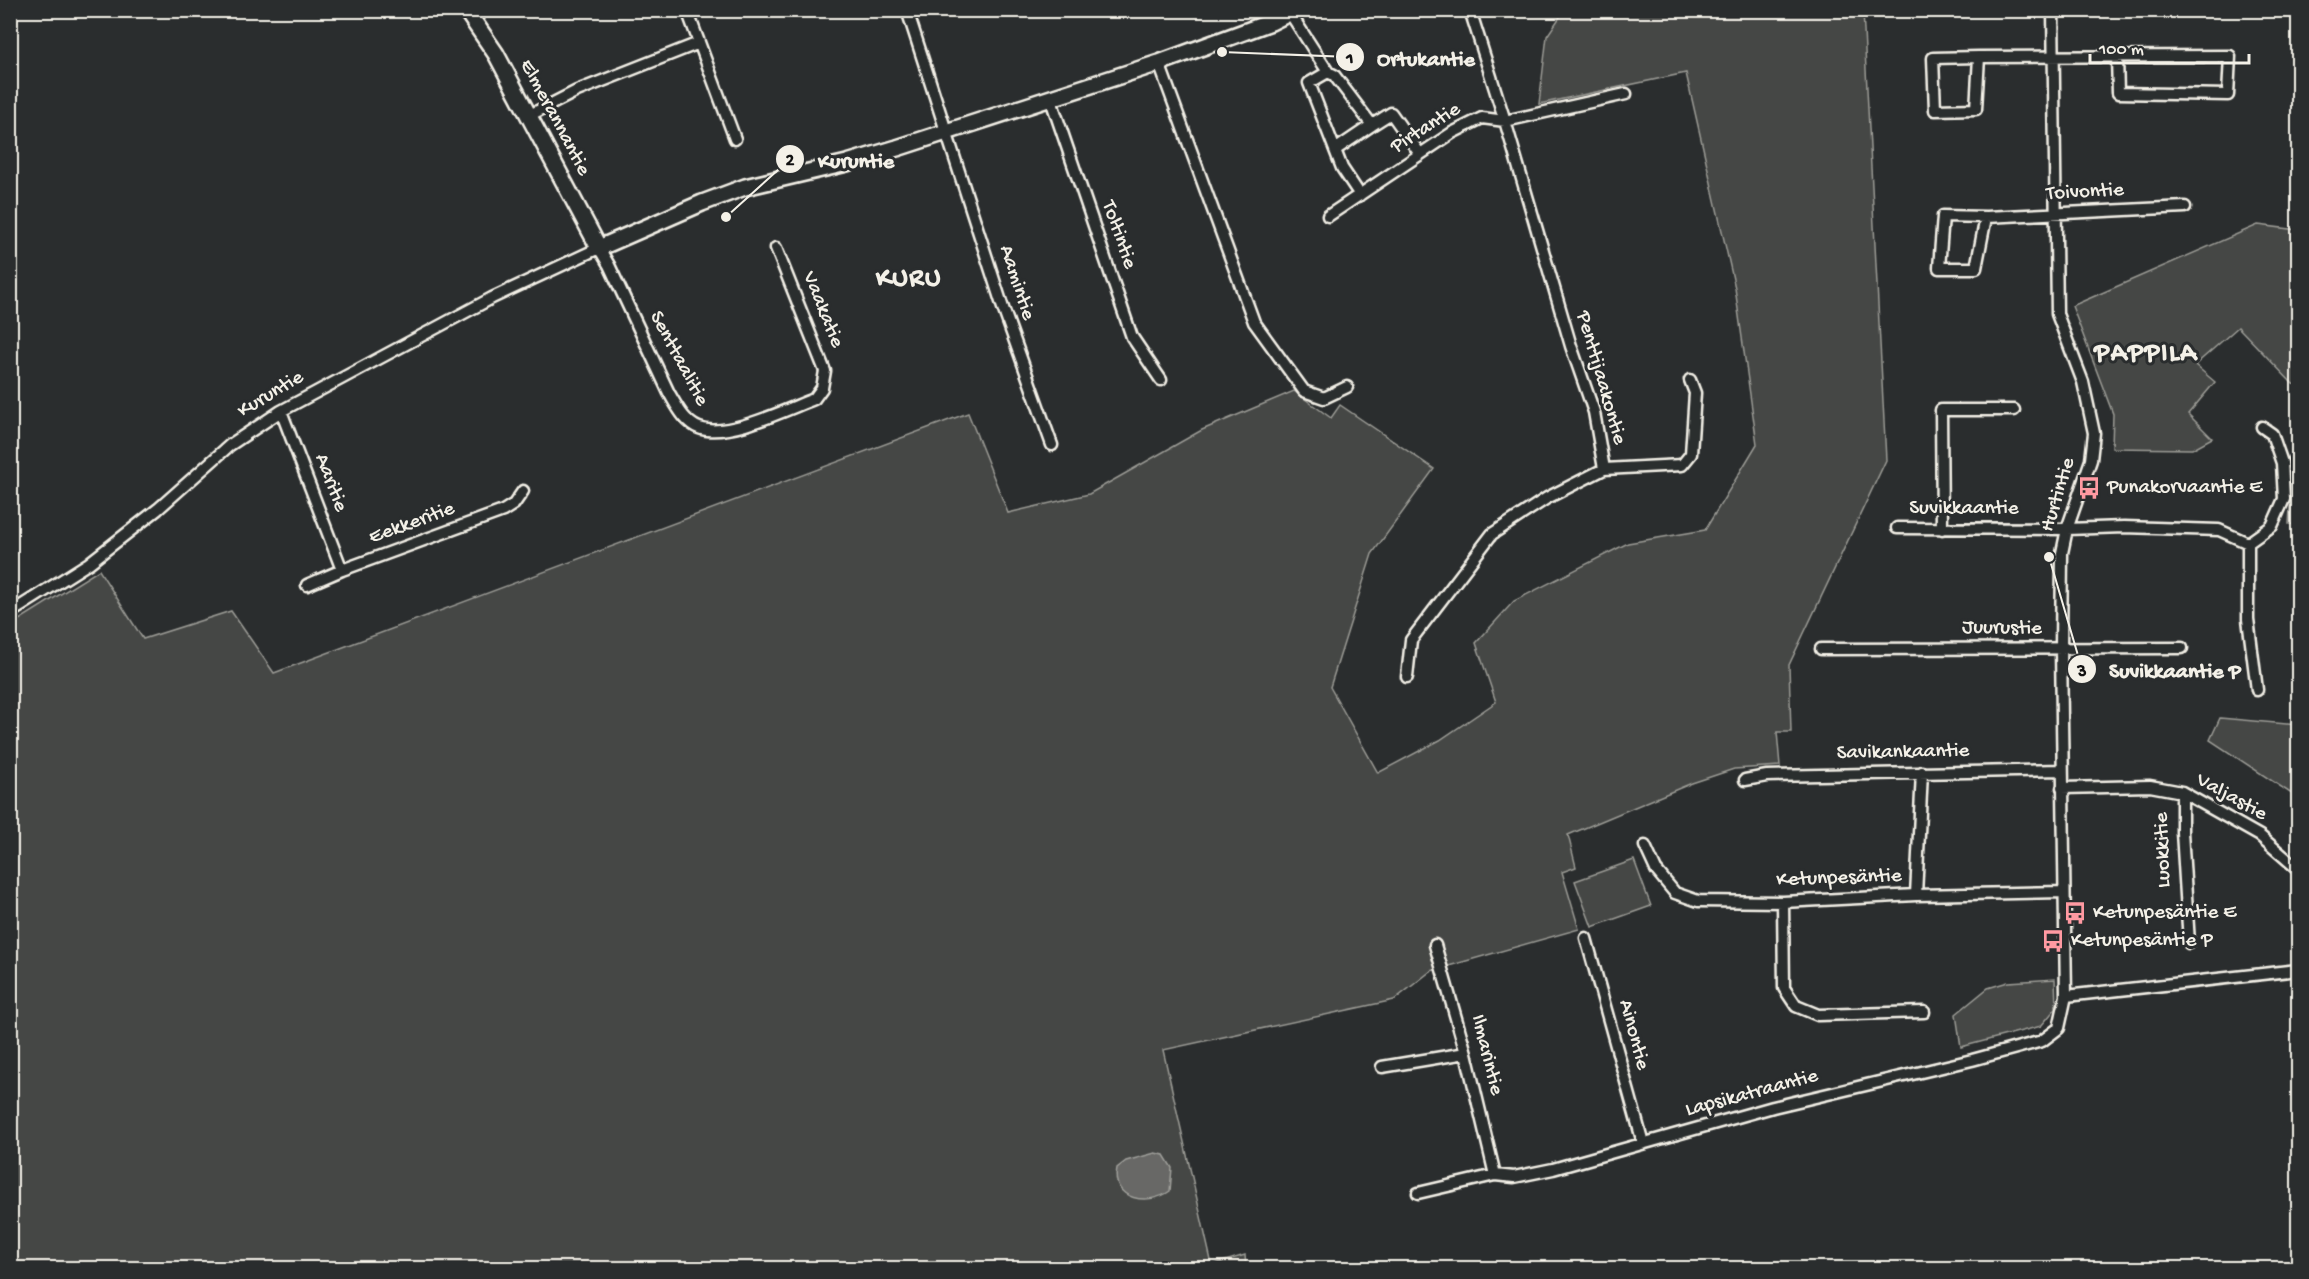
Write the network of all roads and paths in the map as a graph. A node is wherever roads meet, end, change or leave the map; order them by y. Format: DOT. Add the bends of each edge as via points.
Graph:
graph roads {
  1 [pos="466,10"];
  2 [pos="687,10"];
  3 [pos="907,10"];
  4 [pos="1470,10"];
  5 [pos="2053,10"];
  6 [pos="1292,12"];
  7 [pos="699,43"];
  8 [pos="2054,56"];
  9 [pos="2117,56"];
  10 [pos="1979,57"];
  11 [pos="1159,63"];
  12 [pos="1328,72"];
  13 [pos="1626,94"];
  14 [pos="1050,97"];
  15 [pos="530,115"];
  16 [pos="1505,121"];
  17 [pos="1372,125"];
  18 [pos="947,132"];
  19 [pos="735,139"];
  20 [pos="1335,150"];
  21 [pos="1420,154"];
  22 [pos="1360,195"];
  23 [pos="2185,207"];
  24 [pos="2056,214"];
  25 [pos="1328,216"];
  26 [pos="1986,217"];
  27 [pos="599,248"];
  28 [pos="776,248"];
  29 [pos="1161,380"];
  30 [pos="1690,380"];
  31 [pos="1347,387"];
  32 [pos="822,388"];
  33 [pos="2014,410"];
  34 [pos="281,411"];
  35 [pos="2262,427"];
  36 [pos="1052,445"];
  37 [pos="1604,469"];
  38 [pos="524,491"];
  39 [pos="1897,528"];
  40 [pos="1942,529"];
  41 [pos="2067,529"];
  42 [pos="2248,543"];
  43 [pos="342,570"];
  44 [pos="307,585"];
  45 [pos="10,613"];
  46 [pos="2182,648"];
  47 [pos="1821,649"];
  48 [pos="2061,649"];
  49 [pos="1407,677"];
  50 [pos="2257,690"];
  51 [pos="2062,770"];
  52 [pos="1922,772"];
  53 [pos="1745,780"];
  54 [pos="2062,788"];
  55 [pos="2182,792"];
  56 [pos="1645,846"];
  57 [pos="2298,869"];
  58 [pos="2063,892"];
  59 [pos="1916,895"];
  60 [pos="1784,902"];
  61 [pos="1586,938"];
  62 [pos="2189,943"];
  63 [pos="1435,945"];
  64 [pos="2298,970"];
  65 [pos="2066,996"];
  66 [pos="1924,1012"];
  67 [pos="1466,1053"];
  68 [pos="1382,1067"];
  69 [pos="1643,1143"];
  70 [pos="1495,1175"];
  71 [pos="1418,1194"];
  1 -- 15 [label="street, Elmerannantie"];
  2 -- 7 [label="street"];
  3 -- 18 [label="street, Aamintie"];
  4 -- 16 [label="street, Penttijaakontie"];
  5 -- 8 [label="street, Hurtintie"];
  6 -- 11 [label="street, Kuruntie"];
  6 -- 12 [label="street"];
  7 -- 15 [label="street" via="578,91"];
  7 -- 19 [label="street"];
  8 -- 9 [label="street"];
  8 -- 10 [label="street"];
  8 -- 24 [label="street, Hurtintie"];
  9 -- 9 [label="street" via="2118,93 2228,95 2230,56"];
  10 -- 10 [label="street" via="1976,109 1935,111 1933,58"];
  11 -- 14 [label="street, Kuruntie"];
  11 -- 31 [label="street" via="1254,322 1304,391 1324,398"];
  12 -- 17 [label="street"];
  12 -- 20 [label="street" via="1309,83"];
  13 -- 16 [label="street, Pirtantie"];
  14 -- 18 [label="street, Kuruntie"];
  14 -- 29 [label="street, Toltintie" via="1132,337"];
  15 -- 27 [label="street, Elmerannantie"];
  16 -- 21 [label="street, Pirtantie" via="1482,118"];
  16 -- 37 [label="street, Penttijaakontie" via="1594,412"];
  17 -- 20 [label="street"];
  17 -- 21 [label="street" via="1390,113"];
  18 -- 27 [label="street, Kuruntie" via="847,163 745,187"];
  18 -- 36 [label="street, Aamintie"];
  20 -- 22 [label="street"];
  21 -- 22 [label="street, Pirtantie"];
  22 -- 25 [label="street, Pirtantie"];
  23 -- 24 [label="street, Toivontie"];
  24 -- 26 [label="street, Toivontie"];
  24 -- 41 [label="street, Hurtintie" via="2057,314 2083,382 2094,433 2091,460"];
  26 -- 26 [label="street, Toivontie" via="1976,268 1939,268 1943,216"];
  27 -- 32 [label="street, Senttaalitie" via="669,393 691,424 700,429 728,430 814,399"];
  27 -- 34 [label="street, Kuruntie" via="492,298"];
  28 -- 32 [label="street, Vaakatie" via="825,372"];
  30 -- 37 [label="street" via="1695,393 1692,454 1682,465"];
  33 -- 40 [label="street" via="1941,410"];
  34 -- 43 [label="street, Aaritie"];
  34 -- 45 [label="street, Kuruntie" via="230,445 89,563"];
  35 -- 42 [label="street" via="2272,434 2282,463 2284,499 2272,526"];
  37 -- 49 [label="street, Penttijaakontie" via="1547,498 1492,534 1412,640"];
  38 -- 43 [label="street, Eekkeritie" via="503,511"];
  39 -- 40 [label="street, Suvikkaantie"];
  40 -- 41 [label="street, Suvikkaantie"];
  41 -- 42 [label="street, Suvikkaantie" via="2219,530"];
  41 -- 48 [label="street, Hurtintie" via="2062,553"];
  42 -- 50 [label="street" via="2248,618"];
  43 -- 44 [label="street, Eekkeritie"];
  46 -- 48 [label="street, Juurustie"];
  47 -- 48 [label="street, Juurustie"];
  48 -- 51 [label="street, Hurtintie"];
  51 -- 52 [label="street, Savikankaantie"];
  51 -- 54 [label="street, Hurtintie"];
  52 -- 53 [label="street, Savikankaantie" via="1767,776"];
  52 -- 59 [label="street"];
  54 -- 55 [label="street, Valjastie" via="2150,786"];
  54 -- 58 [label="street, Hurtintie"];
  55 -- 57 [label="street, Valjastie" via="2260,836"];
  55 -- 62 [label="street, Luokkitie"];
  56 -- 60 [label="street, Ketunpesäntie" via="1656,870 1675,893 1698,901"];
  58 -- 59 [label="street, Ketunpesäntie"];
  58 -- 65 [label="street, Hurtintie"];
  59 -- 60 [label="street, Ketunpesäntie"];
  60 -- 66 [label="street" via="1784,988 1796,1006 1818,1015"];
  61 -- 69 [label="street, Ainontie"];
  63 -- 67 [label="street, Ilmarintie"];
  64 -- 65 [label="street"];
  65 -- 69 [label="street, Lapsikatraantie" via="2059,1028 2042,1041"];
  67 -- 68 [label="street"];
  67 -- 70 [label="street, Ilmarintie"];
  69 -- 70 [label="street, Lapsikatraantie" via="1543,1171 1514,1177"];
  70 -- 71 [label="street, Lapsikatraantie"];
}
